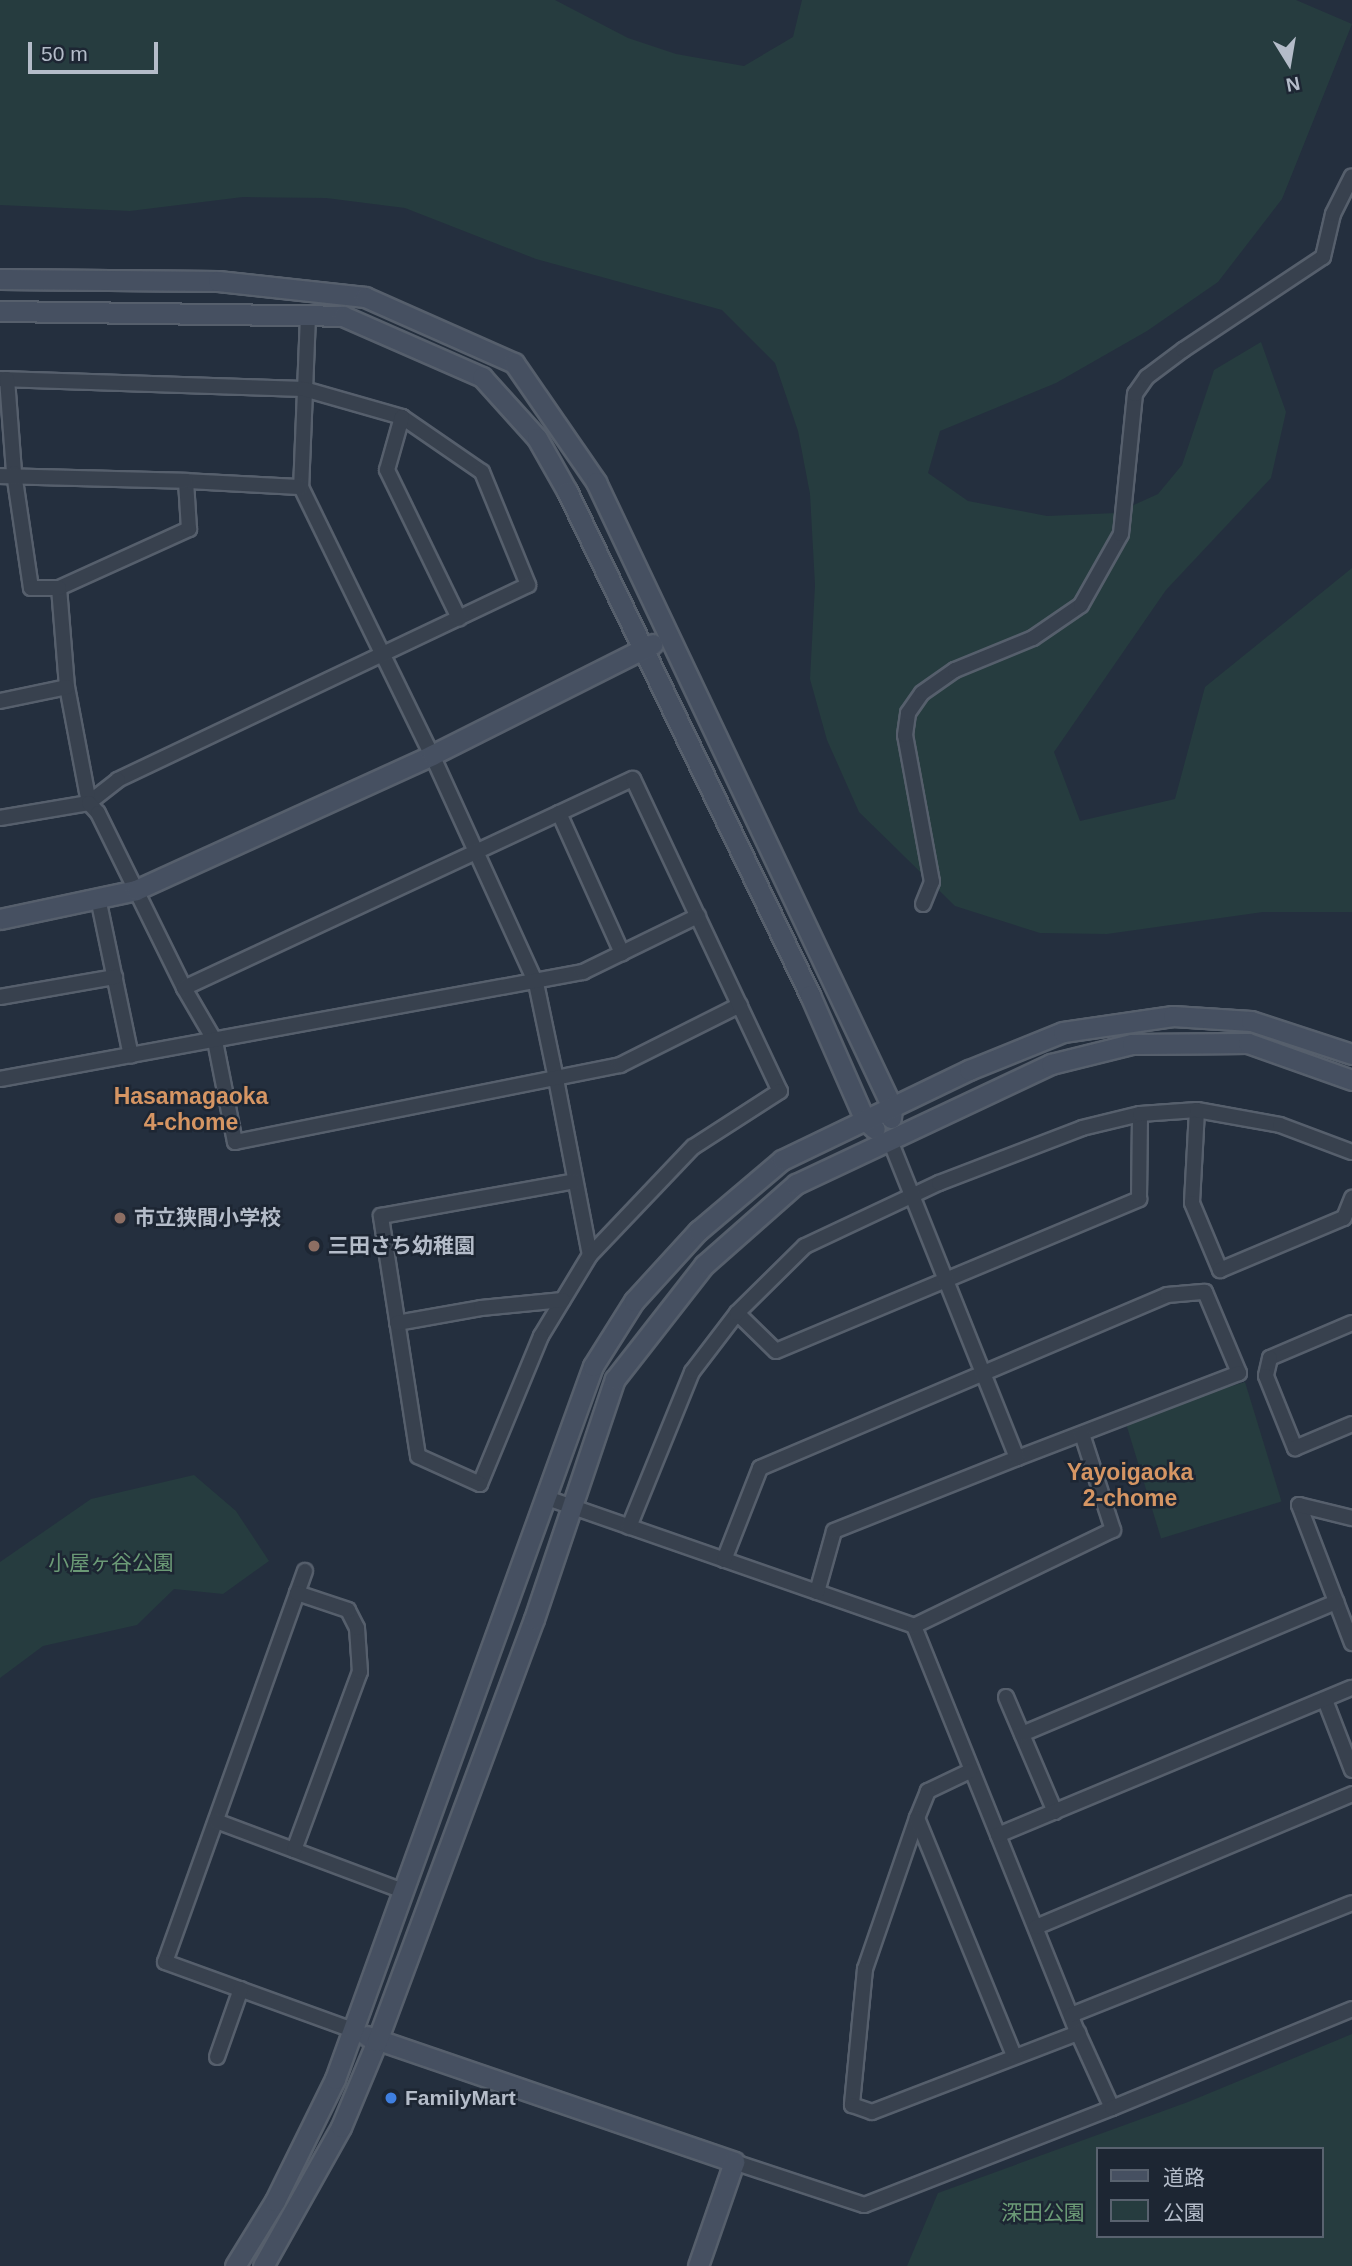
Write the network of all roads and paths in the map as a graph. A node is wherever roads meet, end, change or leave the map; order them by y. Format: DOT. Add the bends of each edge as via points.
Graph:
graph roads {
  1 [pos="1352,176"];
  2 [pos="0,279"];
  3 [pos="0,312"];
  4 [pos="308,316"];
  5 [pos="4,379"];
  6 [pos="304,389"];
  7 [pos="402,417"];
  8 [pos="7,474"];
  9 [pos="186,481"];
  10 [pos="301,486"];
  11 [pos="59,588"];
  12 [pos="459,618"];
  13 [pos="666,637"];
  14 [pos="643,649"];
  15 [pos="381,655"];
  16 [pos="67,687"];
  17 [pos="0,701"];
  18 [pos="432,755"];
  19 [pos="89,803"];
  20 [pos="558,814"];
  21 [pos="0,818"];
  22 [pos="477,850"];
  23 [pos="136,890"];
  24 [pos="98,898"];
  25 [pos="923,904"];
  26 [pos="698,916"];
  27 [pos="0,919"];
  28 [pos="622,953"];
  29 [pos="115,977"];
  30 [pos="536,983"];
  31 [pos="184,988"];
  32 [pos="0,998"];
  33 [pos="740,1005"];
  34 [pos="215,1041"];
  35 [pos="1352,1054"];
  36 [pos="131,1056"];
  37 [pos="0,1079"];
  38 [pos="556,1079"];
  39 [pos="1352,1080"];
  40 [pos="892,1107"];
  41 [pos="1197,1110"];
  42 [pos="1140,1114"];
  43 [pos="865,1121"];
  44 [pos="890,1140"];
  45 [pos="1352,1152"];
  46 [pos="575,1181"];
  47 [pos="913,1195"];
  48 [pos="1352,1198"];
  49 [pos="590,1255"];
  50 [pos="948,1280"];
  51 [pos="563,1300"];
  52 [pos="737,1313"];
  53 [pos="397,1323"];
  54 [pos="1352,1323"];
  55 [pos="984,1375"];
  56 [pos="1352,1424"];
  57 [pos="1082,1434"];
  58 [pos="1017,1458"];
  59 [pos="546,1503"];
  60 [pos="570,1513"];
  61 [pos="1352,1518"];
  62 [pos="629,1527"];
  63 [pos="724,1560"];
  64 [pos="305,1571"];
  65 [pos="297,1592"];
  66 [pos="817,1592"];
  67 [pos="1336,1602"];
  68 [pos="914,1626"];
  69 [pos="1352,1643"];
  70 [pos="1352,1688"];
  71 [pos="1006,1697"];
  72 [pos="1325,1700"];
  73 [pos="1022,1734"];
  74 [pos="1352,1770"];
  75 [pos="970,1771"];
  76 [pos="1352,1794"];
  77 [pos="1055,1812"];
  78 [pos="917,1818"];
  79 [pos="216,1821"];
  80 [pos="998,1835"];
  81 [pos="294,1850"];
  82 [pos="404,1891"];
  83 [pos="1352,1903"];
  84 [pos="1036,1927"];
  85 [pos="241,1989"];
  86 [pos="1352,2009"];
  87 [pos="1071,2015"];
  88 [pos="353,2029"];
  89 [pos="1078,2033"];
  90 [pos="377,2041"];
  91 [pos="1014,2056"];
  92 [pos="217,2057"];
  93 [pos="1112,2108"];
  94 [pos="734,2162"];
  95 [pos="235,2266"];
  96 [pos="263,2266"];
  97 [pos="698,2266"];
  1 -- 25 [label="street" via="1333,214 1323,257 1183,350 1147,377 1135,394 1121,534 1081,606 1033,638 955,670 922,693 908,713 905,735 932,882"];
  2 -- 13 [label="street" via="218,281 365,297 514,363 596,482"];
  3 -- 4 [label="street"];
  4 -- 6 [label="street"];
  4 -- 14 [label="street" via="343,316 482,377 537,438"];
  5 -- 6 [label="street"];
  5 -- 8 [label="street"];
  6 -- 7 [label="street"];
  6 -- 10 [label="street"];
  7 -- 12 [label="street" via="387,470"];
  7 -- 12 [label="street" via="482,472 528,585"];
  8 -- 9 [label="street"];
  8 -- 11 [label="street" via="31,588"];
  9 -- 10 [label="street"];
  9 -- 11 [label="street" via="189,529"];
  10 -- 15 [label="street"];
  11 -- 16 [label="street"];
  12 -- 15 [label="street"];
  13 -- 14 [label="street"];
  13 -- 40 [label="street"];
  14 -- 18 [label="street"];
  14 -- 43 [label="street" via="810,995"];
  15 -- 18 [label="street"];
  15 -- 19 [label="street" via="118,780"];
  16 -- 17 [label="street"];
  16 -- 19 [label="street"];
  18 -- 22 [label="street"];
  18 -- 23 [label="street"];
  19 -- 21 [label="street"];
  19 -- 23 [label="street"];
  20 -- 22 [label="street"];
  20 -- 26 [label="street" via="633,779"];
  20 -- 28 [label="street"];
  22 -- 30 [label="street"];
  22 -- 31 [label="street"];
  23 -- 24 [label="street"];
  23 -- 31 [label="street"];
  24 -- 27 [label="street"];
  24 -- 29 [label="street"];
  26 -- 28 [label="street"];
  26 -- 33 [label="street"];
  28 -- 30 [label="street" via="583,972"];
  29 -- 32 [label="street"];
  29 -- 36 [label="street"];
  30 -- 34 [label="street"];
  30 -- 38 [label="street"];
  31 -- 34 [label="street"];
  33 -- 38 [label="street" via="620,1065"];
  33 -- 49 [label="street" via="780,1091 693,1147"];
  34 -- 36 [label="street"];
  34 -- 38 [label="street" via="235,1142"];
  35 -- 40 [label="street" via="1251,1021 1173,1016 1063,1032"];
  36 -- 37 [label="street"];
  38 -- 46 [label="street"];
  39 -- 44 [label="street" via="1248,1043 1132,1044 1051,1064"];
  40 -- 43 [label="street"];
  40 -- 44 [label="street"];
  41 -- 42 [label="street"];
  41 -- 45 [label="street" via="1280,1125"];
  41 -- 48 [label="street" via="1192,1203 1220,1270 1344,1218"];
  42 -- 47 [label="street" via="1082,1128"];
  42 -- 50 [label="street" via="1139,1199"];
  43 -- 44 [label="street"];
  43 -- 59 [label="street" via="782,1160 698,1231 634,1301 593,1366"];
  44 -- 47 [label="street"];
  44 -- 60 [label="street" via="796,1184 704,1265 615,1379"];
  46 -- 49 [label="street"];
  46 -- 53 [label="street" via="381,1216"];
  47 -- 50 [label="street"];
  47 -- 52 [label="street" via="806,1246"];
  49 -- 51 [label="street"];
  50 -- 52 [label="street" via="776,1351"];
  50 -- 55 [label="street"];
  51 -- 53 [label="street"];
  51 -- 53 [label="street" via="516,1388 480,1484 418,1457"];
  52 -- 62 [label="street" via="692,1372"];
  54 -- 56 [label="street" via="1270,1358 1266,1376 1295,1448"];
  55 -- 57 [label="street" via="1167,1295 1205,1293 1239,1373"];
  55 -- 58 [label="street"];
  55 -- 63 [label="street" via="760,1468"];
  57 -- 58 [label="street"];
  57 -- 68 [label="street" via="1113,1530"];
  58 -- 66 [label="street" via="834,1531"];
  59 -- 60 [label="street"];
  59 -- 82 [label="street"];
  60 -- 62 [label="street"];
  60 -- 90 [label="street"];
  61 -- 67 [label="street" via="1299,1505"];
  62 -- 63 [label="street"];
  63 -- 66 [label="street"];
  64 -- 65 [label="street"];
  65 -- 79 [label="street"];
  65 -- 81 [label="street" via="348,1610 356,1628 360,1672"];
  66 -- 68 [label="street"];
  67 -- 69 [label="street"];
  67 -- 73 [label="street"];
  68 -- 75 [label="street"];
  70 -- 72 [label="street"];
  71 -- 73 [label="street"];
  72 -- 74 [label="street"];
  72 -- 77 [label="street"];
  73 -- 77 [label="street"];
  75 -- 78 [label="street" via="928,1791"];
  75 -- 80 [label="street"];
  76 -- 84 [label="street"];
  77 -- 80 [label="street"];
  78 -- 91 [label="street"];
  78 -- 91 [label="street" via="865,1969 852,2105 872,2112"];
  79 -- 81 [label="street"];
  79 -- 85 [label="street" via="165,1962"];
  80 -- 84 [label="street"];
  81 -- 82 [label="street"];
  82 -- 88 [label="street"];
  83 -- 87 [label="street"];
  84 -- 87 [label="street"];
  85 -- 88 [label="street"];
  85 -- 92 [label="street"];
  86 -- 93 [label="street"];
  87 -- 89 [label="street"];
  88 -- 90 [label="street"];
  88 -- 95 [label="street" via="335,2079 275,2201"];
  89 -- 91 [label="street"];
  89 -- 93 [label="street"];
  90 -- 94 [label="street"];
  90 -- 96 [label="street" via="341,2127"];
  93 -- 94 [label="street" via="864,2205"];
  94 -- 97 [label="street"];
}
